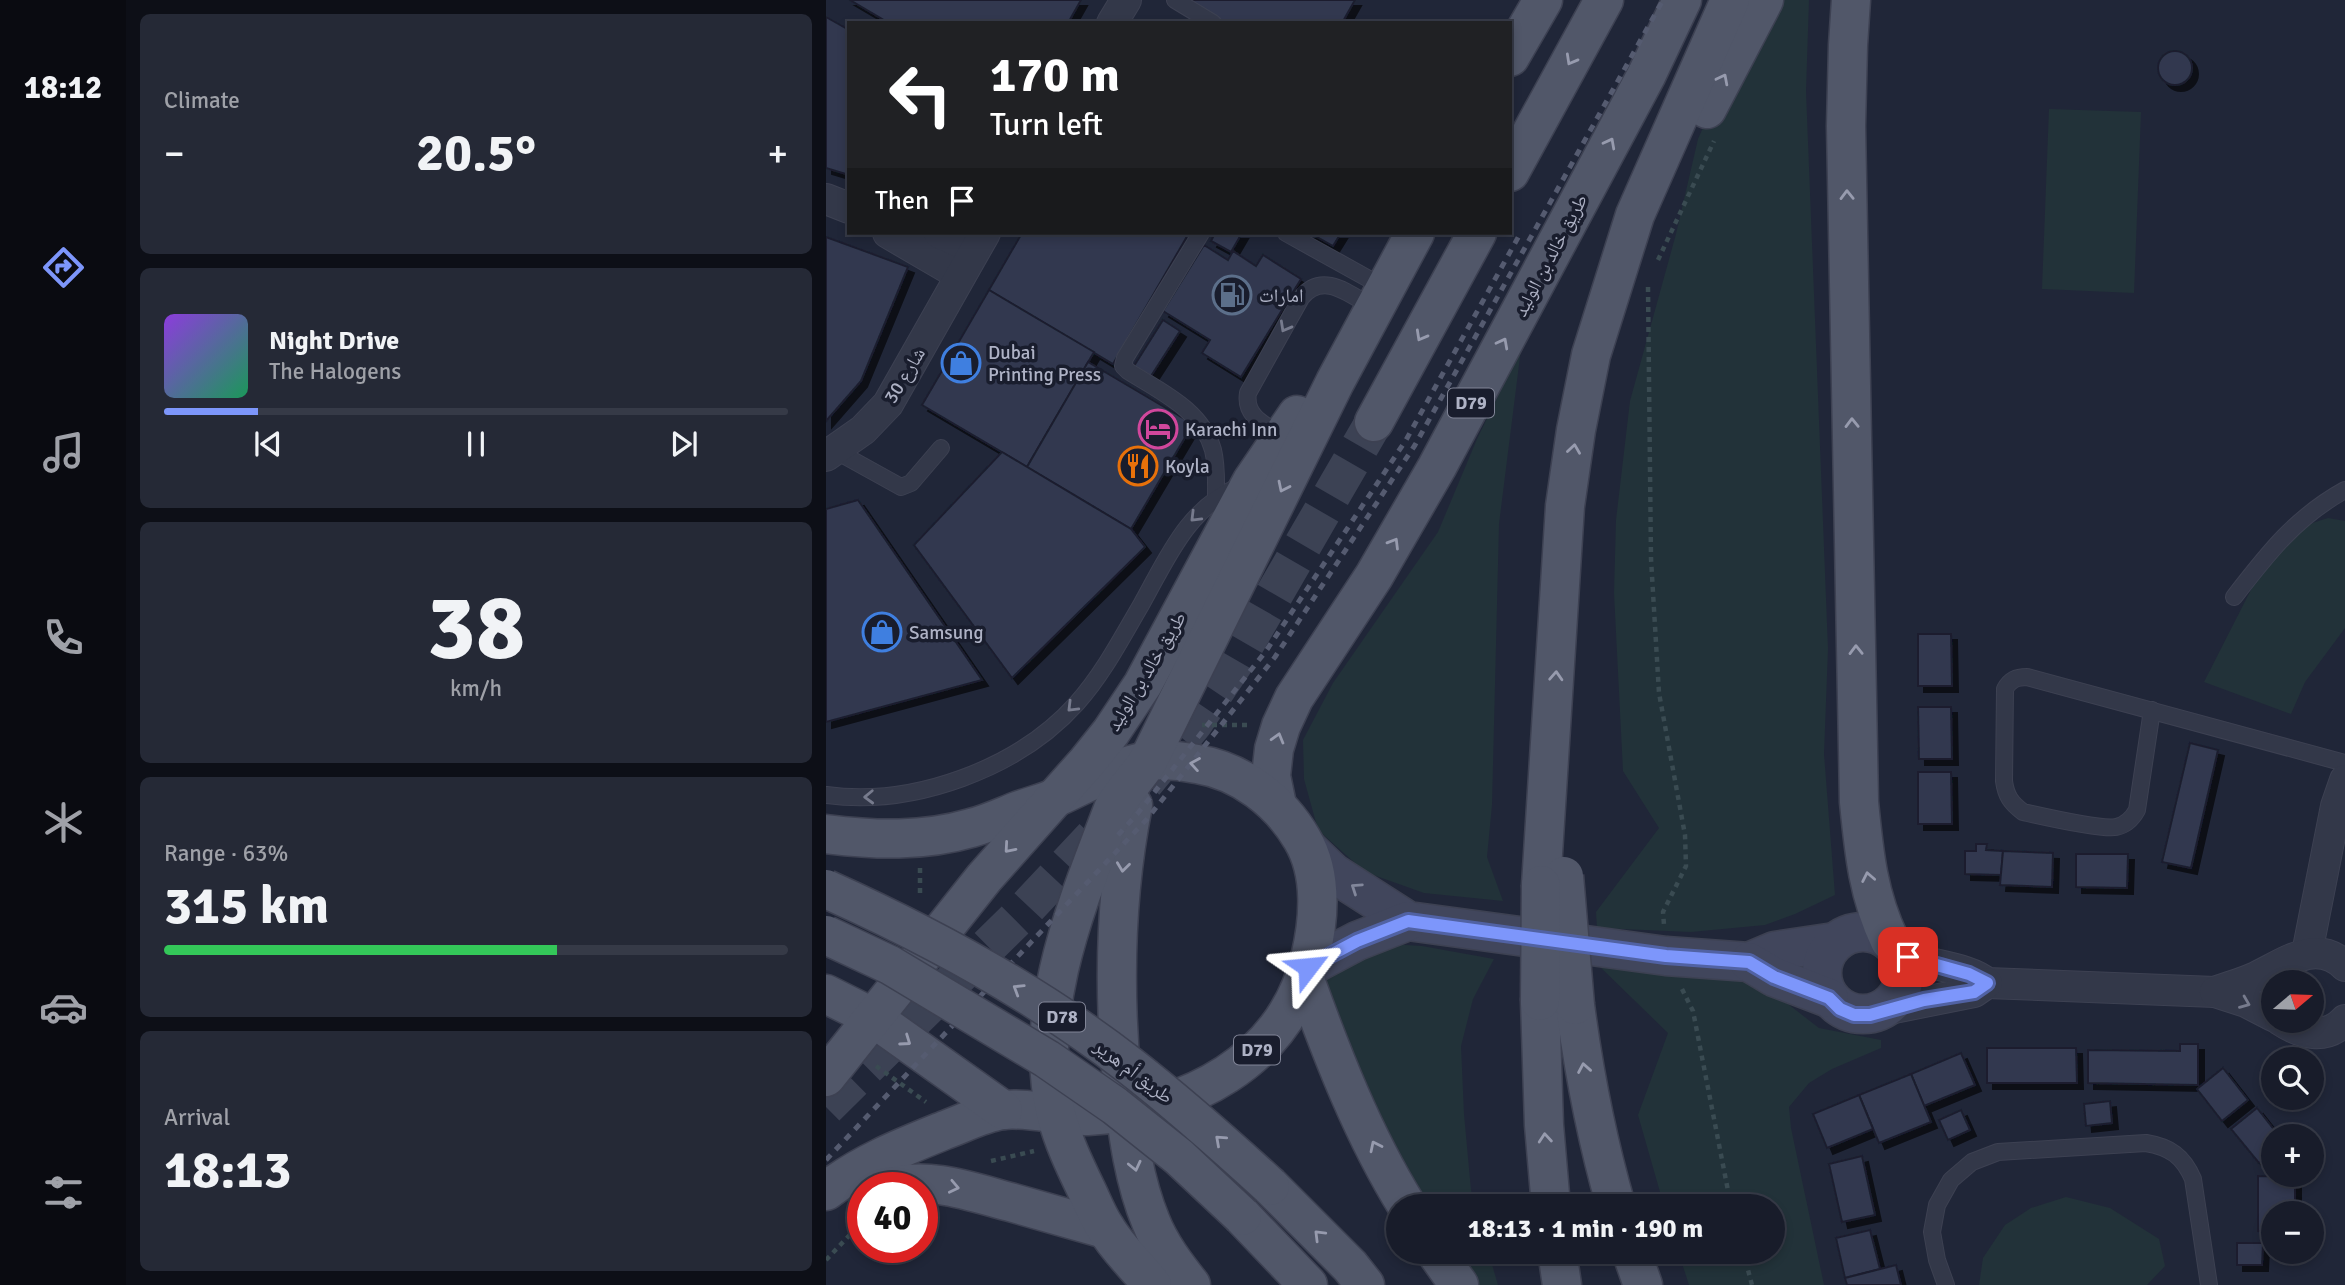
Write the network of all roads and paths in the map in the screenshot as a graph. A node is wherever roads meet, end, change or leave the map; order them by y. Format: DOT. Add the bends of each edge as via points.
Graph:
graph roads {
  1 [pos="1126,0"];
  2 [pos="1175,0"];
  3 [pos="1543,0"];
  4 [pos="1604,0"];
  5 [pos="1682,0"];
  6 [pos="1730,0"];
  7 [pos="1764,0"];
  8 [pos="1851,0"];
  9 [pos="1113,21"];
  10 [pos="1210,21"];
  11 [pos="1512,54"];
  12 [pos="1718,132"];
  13 [pos="1512,168"];
  14 [pos="826,199"];
  15 [pos="847,207"];
  16 [pos="1635,215"];
  17 [pos="897,235"];
  18 [pos="943,235"];
  19 [pos="1200,235"];
  20 [pos="1289,235"];
  21 [pos="1414,235"];
  22 [pos="1476,235"];
  23 [pos="973,252"];
  24 [pos="1654,266"];
  25 [pos="1648,279"];
  26 [pos="1380,298"];
  27 [pos="1335,382"];
  28 [pos="1374,422"];
  29 [pos="1283,436"];
  30 [pos="942,448"];
  31 [pos="831,454"];
  32 [pos="1252,481"];
  33 [pos="2344,493"];
  34 [pos="1216,499"];
  35 [pos="2234,597"];
  36 [pos="2152,710"];
  37 [pos="2345,763"];
  38 [pos="1143,768"];
  39 [pos="2345,780"];
  40 [pos="826,795"];
  41 [pos="1055,798"];
  42 [pos="1277,805"];
  43 [pos="826,834"];
  44 [pos="1308,849"];
  45 [pos="826,890"];
  46 [pos="1408,921"];
  47 [pos="826,935"];
  48 [pos="1835,942"];
  49 [pos="1895,947"];
  50 [pos="2307,953"];
  51 [pos="1666,956"];
  52 [pos="1749,962"];
  53 [pos="2345,966"];
  54 [pos="1306,972"];
  55 [pos="1987,983"];
  56 [pos="2215,992"];
  57 [pos="826,994"];
  58 [pos="1829,998"];
  59 [pos="1558,1003"];
  60 [pos="1884,1010"];
  61 [pos="2261,1010"];
  62 [pos="872,1017"];
  63 [pos="2343,1026"];
  64 [pos="2324,1033"];
  65 [pos="826,1077"];
  66 [pos="1003,1110"];
  67 [pos="1056,1112"];
  68 [pos="1126,1113"];
  69 [pos="938,1184"];
  70 [pos="826,1191"];
  71 [pos="1400,1194"];
  72 [pos="1550,1194"];
  73 [pos="1613,1194"];
  74 [pos="1729,1194"];
  75 [pos="847,1207"];
  76 [pos="826,1221"];
  77 [pos="1105,1229"];
  78 [pos="847,1238"];
  79 [pos="826,1260"];
  80 [pos="1445,1264"];
  81 [pos="1559,1264"];
  82 [pos="1636,1264"];
  83 [pos="1746,1264"];
  84 [pos="1152,1285"];
  85 [pos="1191,1285"];
  86 [pos="1308,1285"];
  87 [pos="1365,1285"];
  88 [pos="1460,1285"];
  89 [pos="1562,1285"];
  90 [pos="1643,1285"];
  91 [pos="1752,1285"];
  92 [pos="1946,1285"];
  93 [pos="2208,1285"];
  1 -- 9 [label="street"];
  2 -- 10 [label="lane"];
  3 -- 11 [label="main road"];
  4 -- 13 [label="main road, one-way"];
  42 -- 5 [label="main road, طريق خالد بن الوليد / D79, one-way" via="1271,776 1274,750 1294,698 1374,576 1430,479"];
  6 -- 16 [label="main road"];
  16 -- 7 [label="main road, one-way" via="1650,208 1671,185"];
  49 -- 8 [label="main road, one-way" via="1871,892 1859,802 1846,126"];
  12 -- 24 [label="path"];
  14 -- 15 [label="street"];
  59 -- 16 [label="main road, one-way, bridge" via="1552,744 1565,506 1591,355"];
  17 -- 23 [label="street"];
  18 -- 23 [label="street"];
  19 -- 34 [label="lane" via="1124,366 1196,417 1213,451"];
  20 -- 26 [label="lane"];
  21 -- 26 [label="main road, طريق خالد بن الوليد"];
  22 -- 28 [label="main road, one-way"];
  23 -- 31 [label="street, شارع 30" via="888,404"];
  25 -- 51 [label="path" via="1651,559 1659,693 1685,835 1686,866 1663,912"];
  26 -- 27 [label="main road, طريق خالد بن الوليد"];
  26 -- 29 [label="lane, one-way" via="1327,284 1313,286 1301,298 1247,400 1254,417"];
  27 -- 29 [label="main road, طريق خالد بن الوليد" via="1305,405"];
  27 -- 38 [label="main road, one-way"];
  29 -- 32 [label="main road, طريق خالد بن الوليد"];
  30 -- 31 [label="lane" via="901,488"];
  32 -- 34 [label="lane"];
  32 -- 41 [label="main road, طريق خالد بن الوليد" via="1143,684 1111,732"];
  33 -- 35 [label="lane" via="2310,512 2282,537"];
  34 -- 40 [label="lane, one-way" via="1186,526 1112,654 1076,704 1053,726 999,762 928,790 871,797"];
  36 -- 36 [label="lane" via="2027,677 2009,681 2004,699 2006,794 2023,812 2109,827 2126,823 2137,810"];
  36 -- 37 [label="lane"];
  38 -- 41 [label="main road" via="1096,778"];
  42 -- 38 [label="main road, one-way" via="1250,785 1201,764 1175,761"];
  38 -- 67 [label="main road" via="1113,809 1077,901 1059,970 1050,1074"];
  38 -- 68 [label="main road, one-way" via="1126,841 1116,948 1118,1043"];
  39 -- 50 [label="street"];
  41 -- 43 [label="main road" via="971,829 918,839 871,840"];
  41 -- 62 [label="main road, طريق خالد بن الوليد, one-way" via="992,867"];
  42 -- 44 [label="main road"];
  46 -- 44 [label="street, one-way" via="1333,873"];
  44 -- 54 [label="main road, D79" via="1317,887 1317,914"];
  87 -- 45 [label="main road, طريق أم هرير / D78, one-way, bridge" via="1270,1186 1138,1072 1050,1009 970,960"];
  46 -- 51 [label="street"];
  46 -- 54 [label="street" via="1357,941"];
  47 -- 86 [label="main road, طريق أم هرير / D78, bridge" via="890,965 1047,1059 1115,1106 1180,1157"];
  48 -- 49 [label="street" via="1845,935 1868,932"];
  48 -- 52 [label="street" via="1775,951"];
  48 -- 58 [label="street" via="1821,968"];
  49 -- 55 [label="street" via="1928,964"];
  49 -- 60 [label="street" via="1904,968 1903,985"];
  50 -- 53 [label="street" via="2329,954"];
  50 -- 56 [label="street"];
  51 -- 52 [label="street"];
  51 -- 74 [label="path" via="1693,1011"];
  52 -- 58 [label="street"];
  54 -- 68 [label="main road, D79" via="1279,1025 1234,1070 1176,1101"];
  71 -- 54 [label="main road, one-way" via="1324,1032"];
  55 -- 56 [label="street"];
  55 -- 60 [label="street" via="1974,992"];
  56 -- 61 [label="street, one-way"];
  57 -- 62 [label="main road"];
  58 -- 60 [label="street" via="1854,1015"];
  72 -- 59 [label="main road, one-way" via="1544,1125"];
  73 -- 59 [label="main road, one-way" via="1583,1065"];
  62 -- 65 [label="main road, طريق خالد بن الوليد"];
  62 -- 66 [label="main road, one-way"];
  63 -- 64 [label="street"];
  66 -- 67 [label="main road, D79"];
  66 -- 70 [label="main road, D79" via="906,1145"];
  67 -- 68 [label="main road, D79" via="1084,1116"];
  67 -- 77 [label="main road" via="1064,1143"];
  68 -- 85 [label="main road, one-way" via="1152,1224"];
  69 -- 77 [label="main road, one-way"];
  75 -- 76 [label="main road"];
  77 -- 84 [label="main road"];
  78 -- 79 [label="path"];
  80 -- 88 [label="main road"];
  81 -- 89 [label="main road"];
  82 -- 90 [label="main road"];
  83 -- 91 [label="path"];
  92 -- 93 [label="lane" via="1932,1233 1937,1205 1951,1180 1972,1162 1998,1152 2146,1143 2162,1145 2187,1164"];
}
